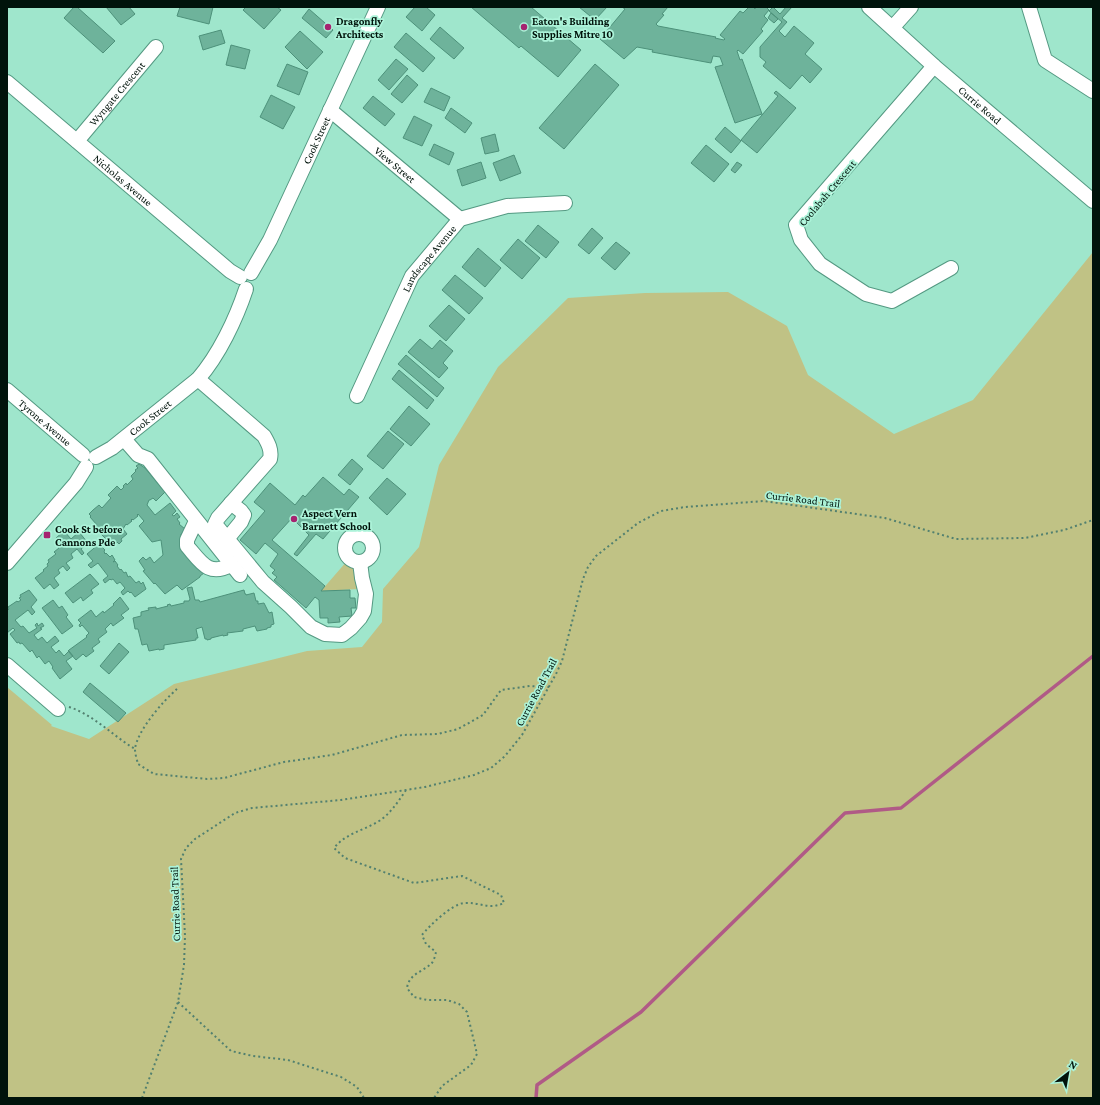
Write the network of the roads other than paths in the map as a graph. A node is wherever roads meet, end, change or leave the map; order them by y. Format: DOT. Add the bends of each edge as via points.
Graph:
graph roads {
  1 [pos="378,7"];
  2 [pos="869,7"];
  3 [pos="911,7"];
  4 [pos="1029,7"];
  5 [pos="893,28"];
  6 [pos="156,47"];
  7 [pos="934,66"];
  8 [pos="7,82"];
  9 [pos="1093,90"];
  10 [pos="330,110"];
  11 [pos="77,140"];
  12 [pos="1093,201"];
  13 [pos="565,203"];
  14 [pos="460,219"];
  15 [pos="951,268"];
  16 [pos="246,280"];
  17 [pos="198,379"];
  18 [pos="7,390"];
  19 [pos="356,396"];
  20 [pos="124,439"];
  21 [pos="88,460"];
  22 [pos="232,503"];
  23 [pos="196,521"];
  24 [pos="227,539"];
  25 [pos="360,562"];
  26 [pos="7,563"];
  27 [pos="7,665"];
  28 [pos="58,709"];
  1 -- 10 [label="street, Cook Street"];
  2 -- 5 [label="street, Currie Road"];
  3 -- 5 [label="street"];
  4 -- 9 [label="street" via="1045,60"];
  5 -- 7 [label="street, Currie Road"];
  6 -- 11 [label="street, Wyngate Crescent"];
  7 -- 12 [label="street, Currie Road"];
  7 -- 15 [label="street, Coolabah Crescent" via="796,225 801,240 820,264 866,294 892,301"];
  8 -- 11 [label="street, Nicholas Avenue"];
  10 -- 14 [label="street, View Street"];
  10 -- 16 [label="street, Cook Street" via="270,240"];
  11 -- 16 [label="street, Nicholas Avenue" via="230,271"];
  13 -- 14 [label="street, Landscape Avenue" via="507,206"];
  14 -- 19 [label="street, Landscape Avenue" via="412,276"];
  16 -- 17 [label="street, Cook Street" via="241,304 216,357"];
  17 -- 20 [label="street, Cook Street"];
  17 -- 22 [label="street" via="264,436 269,446 270,459"];
  18 -- 21 [label="street, Tyrone Avenue"];
  20 -- 21 [label="street, Cook Street"];
  20 -- 23 [label="street" via="138,455 148,459"];
  21 -- 26 [label="street, Cook Street" via="76,483"];
  22 -- 24 [label="street" via="215,524"];
  22 -- 24 [label="street" via="244,515"];
  23 -- 23 [label="street" via="236,570 213,570 204,566 187,546 187,540"];
  24 -- 25 [label="street" via="263,582 311,627 325,634 342,635 364,611 366,594"];
  27 -- 28 [label="street"];
}
